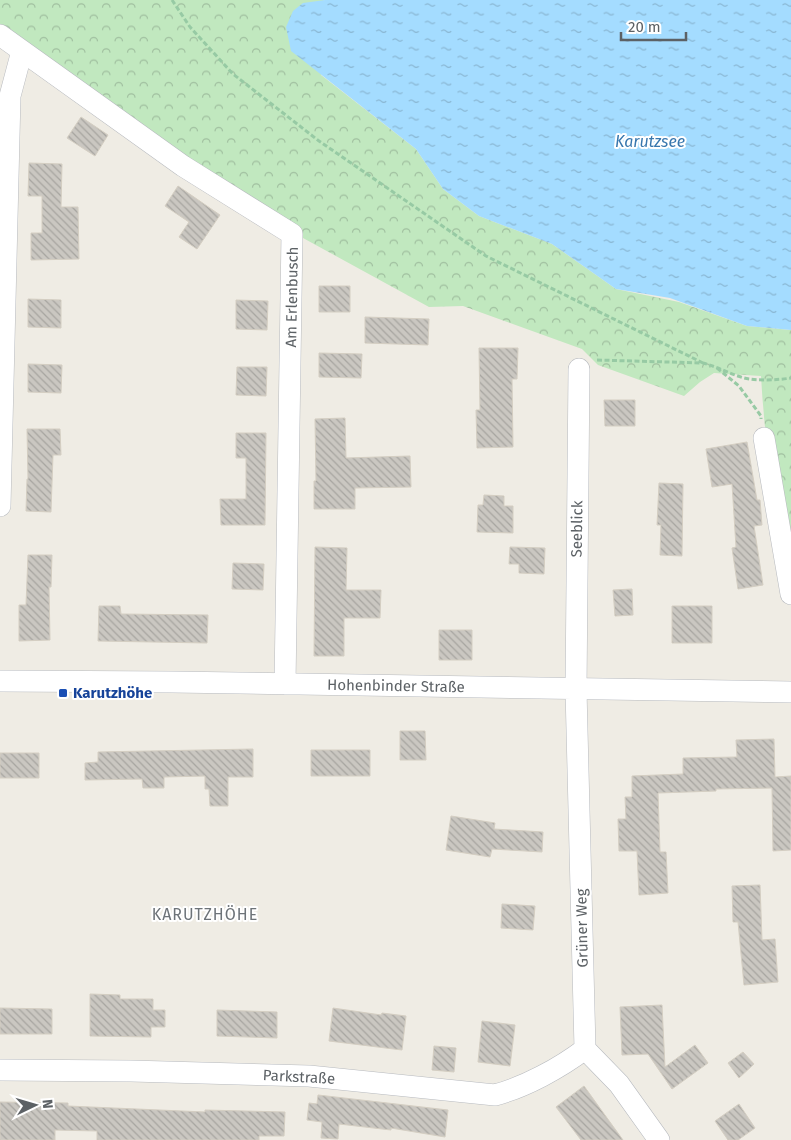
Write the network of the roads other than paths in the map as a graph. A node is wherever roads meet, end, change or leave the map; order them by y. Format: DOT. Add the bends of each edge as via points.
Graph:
graph roads {
  1 [pos="0,35"];
  2 [pos="22,51"];
  3 [pos="579,369"];
  4 [pos="764,438"];
  5 [pos="0,506"];
  6 [pos="791,594"];
  7 [pos="0,681"];
  8 [pos="285,684"];
  9 [pos="576,690"];
  10 [pos="791,692"];
  11 [pos="585,1049"];
  12 [pos="0,1070"];
  13 [pos="659,1140"];
  1 -- 2 [label="street, Am Erlenbusch"];
  2 -- 5 [label="street" via="10,96"];
  2 -- 8 [label="street, Am Erlenbusch" via="182,166 292,234"];
  3 -- 9 [label="street, Seeblick"];
  4 -- 6 [label="street"];
  7 -- 8 [label="street, Hohenbinder Straße"];
  8 -- 9 [label="street, Hohenbinder Straße"];
  9 -- 10 [label="street, Hohenbinder Straße"];
  9 -- 11 [label="street, Grüner Weg"];
  11 -- 12 [label="street, Parkstraße" via="514,1090 495,1095 308,1076"];
  11 -- 13 [label="street" via="619,1084"];
}
